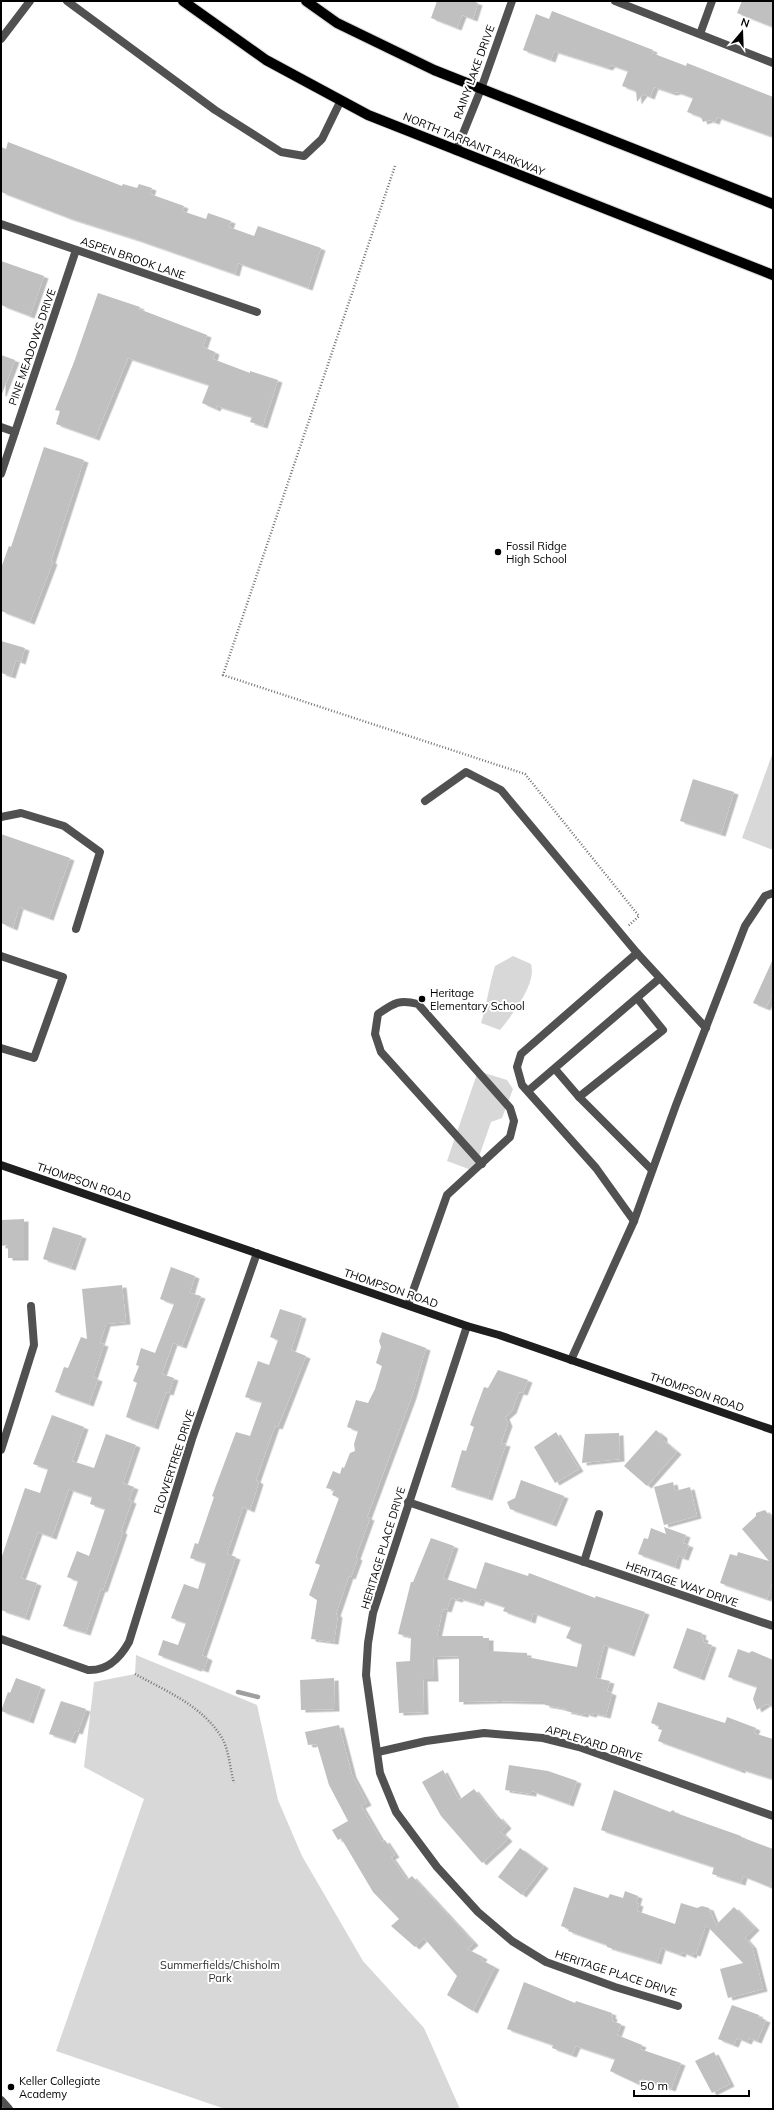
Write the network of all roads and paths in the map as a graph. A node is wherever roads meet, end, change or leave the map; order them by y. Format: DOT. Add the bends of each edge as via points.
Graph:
graph roads {
  1 [pos="30,1"];
  2 [pos="67,1"];
  3 [pos="183,1"];
  4 [pos="306,1"];
  5 [pos="512,1"];
  6 [pos="615,1"];
  7 [pos="712,1"];
  8 [pos="700,34"];
  9 [pos="1,39"];
  10 [pos="773,63"];
  11 [pos="481,89"];
  12 [pos="341,100"];
  13 [pos="456,150"];
  14 [pos="395,166"];
  15 [pos="773,204"];
  16 [pos="1,224"];
  17 [pos="76,250"];
  18 [pos="773,275"];
  19 [pos="257,312"];
  20 [pos="1,427"];
  21 [pos="15,432"];
  22 [pos="1,474"];
  23 [pos="425,801"];
  24 [pos="1,817"];
  25 [pos="773,893"];
  26 [pos="76,929"];
  27 [pos="621,933"];
  28 [pos="637,953"];
  29 [pos="1,956"];
  30 [pos="660,978"];
  31 [pos="637,998"];
  32 [pos="706,1028"];
  33 [pos="1,1048"];
  34 [pos="555,1068"];
  35 [pos="528,1091"];
  36 [pos="579,1097"];
  37 [pos="482,1164"];
  38 [pos="1,1165"];
  39 [pos="652,1170"];
  40 [pos="634,1220"];
  41 [pos="257,1253"];
  42 [pos="408,1305"];
  43 [pos="31,1306"];
  44 [pos="467,1326"];
  45 [pos="571,1360"];
  46 [pos="773,1430"];
  47 [pos="1,1450"];
  48 [pos="408,1502"];
  49 [pos="599,1514"];
  50 [pos="584,1562"];
  51 [pos="773,1626"];
  52 [pos="1,1638"];
  53 [pos="135,1674"];
  54 [pos="378,1752"];
  55 [pos="234,1783"];
  56 [pos="773,1816"];
  57 [pos="678,2006"];
  58 [pos="1,2100"];
  59 [pos="9,2109"];
  1 -- 9 [label="street"];
  2 -- 12 [label="street" via="215,110 280,152 304,156 322,139"];
  3 -- 12 [label="main road, NORTH TARRANT PARKWAY" via="266,60"];
  4 -- 11 [label="main road" via="337,23 386,48"];
  5 -- 11 [label="street, RAINY LAKE DRIVE"];
  6 -- 8 [label="street"];
  7 -- 8 [label="street"];
  8 -- 10 [label="street"];
  11 -- 13 [label="street, RAINY LAKE DRIVE"];
  11 -- 15 [label="main road"];
  12 -- 13 [label="main road, NORTH TARRANT PARKWAY" via="368,114"];
  13 -- 18 [label="main road, NORTH TARRANT PARKWAY"];
  14 -- 27 [label="path" via="223,675 525,774 639,916"];
  16 -- 17 [label="street, ASPEN BROOK LANE"];
  17 -- 19 [label="street, ASPEN BROOK LANE"];
  17 -- 21 [label="street, PINE MEADOWS DRIVE"];
  20 -- 21 [label="street"];
  21 -- 22 [label="street, PINE MEADOWS DRIVE"];
  23 -- 27 [label="street" via="466,772 501,790"];
  24 -- 26 [label="street" via="21,813 64,826 100,852"];
  25 -- 32 [label="street" via="764,896 745,926"];
  27 -- 28 [label="street"];
  28 -- 30 [label="street"];
  28 -- 35 [label="street" via="521,1054 516,1067 522,1085"];
  29 -- 33 [label="street" via="63,977 34,1058"];
  30 -- 31 [label="street"];
  30 -- 32 [label="street"];
  31 -- 34 [label="street"];
  31 -- 36 [label="street" via="663,1030"];
  32 -- 39 [label="street"];
  34 -- 35 [label="street"];
  34 -- 36 [label="street"];
  35 -- 40 [label="street" via="596,1168"];
  36 -- 39 [label="street"];
  37 -- 37 [label="street" via="510,1137 514,1121 510,1108 418,1004 394,1003 378,1014 375,1034 381,1052"];
  37 -- 42 [label="street" via="447,1195"];
  38 -- 41 [label="street, THOMPSON ROAD"];
  39 -- 40 [label="street"];
  40 -- 45 [label="street"];
  41 -- 42 [label="street, THOMPSON ROAD"];
  41 -- 52 [label="street, FLOWERTREE DRIVE" via="192,1438 129,1642 120,1657 101,1669 88,1670"];
  42 -- 44 [label="street, THOMPSON ROAD"];
  43 -- 47 [label="street" via="34,1345"];
  44 -- 45 [label="street, THOMPSON ROAD"];
  44 -- 48 [label="street, HERITAGE PLACE DRIVE"];
  45 -- 46 [label="street, THOMPSON ROAD"];
  48 -- 50 [label="street, HERITAGE WAY DRIVE"];
  48 -- 54 [label="street, HERITAGE PLACE DRIVE" via="378,1594 368,1643 367,1689"];
  49 -- 50 [label="street"];
  50 -- 51 [label="street, HERITAGE WAY DRIVE"];
  53 -- 55 [label="path" via="204,1714 222,1738"];
  54 -- 56 [label="street, APPLEYARD DRIVE" via="426,1741 484,1733 543,1738 586,1750"];
  54 -- 57 [label="street, HERITAGE PLACE DRIVE" via="380,1773 396,1812 438,1867 478,1912 512,1941 546,1962"];
  58 -- 59 [label="street"];
}
